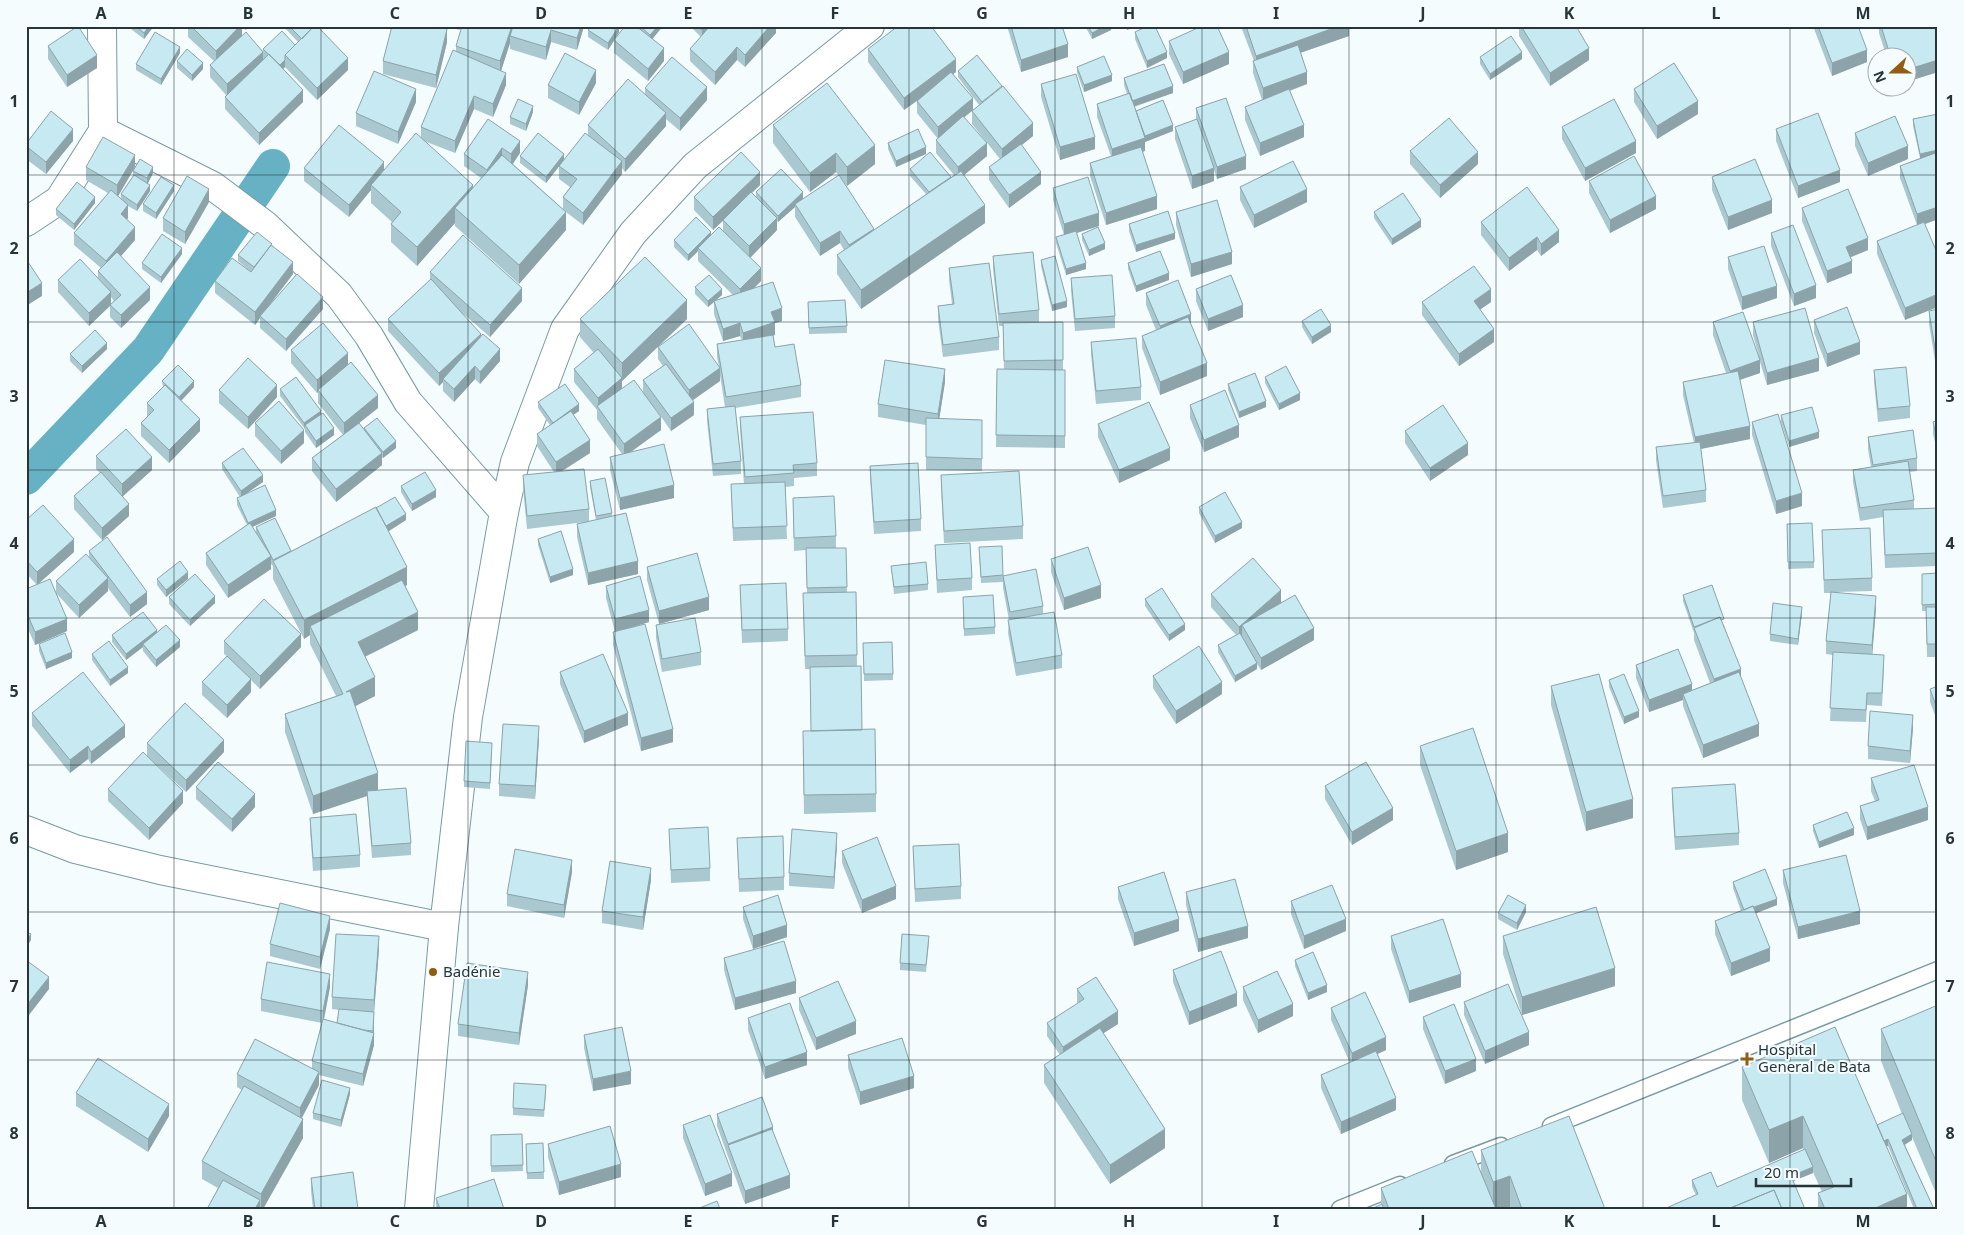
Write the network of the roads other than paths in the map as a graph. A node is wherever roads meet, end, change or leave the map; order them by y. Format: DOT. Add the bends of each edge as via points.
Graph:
graph roads {
  1 [pos="102,26"];
  2 [pos="870,26"];
  3 [pos="103,131"];
  4 [pos="26,222"];
  5 [pos="504,512"];
  6 [pos="26,830"];
  7 [pos="444,927"];
  8 [pos="1938,970"];
  9 [pos="1534,1133"];
  10 [pos="1515,1140"];
  11 [pos="1441,1169"];
  12 [pos="1414,1180"];
  13 [pos="419,1209"];
  14 [pos="1340,1209"];
  1 -- 3 [label="main road"];
  2 -- 5 [label="main road" via="695,166 633,233 565,329 515,462"];
  3 -- 4 [label="main road" via="59,200"];
  3 -- 5 [label="main road" via="213,186 265,225 339,296 369,336 408,402"];
  5 -- 7 [label="main road" via="468,716"];
  6 -- 7 [label="main road" via="75,849 160,870"];
  7 -- 13 [label="main road"];
  8 -- 9 [label="lane"];
  10 -- 11 [label="lane"];
  12 -- 14 [label="lane"];
}
